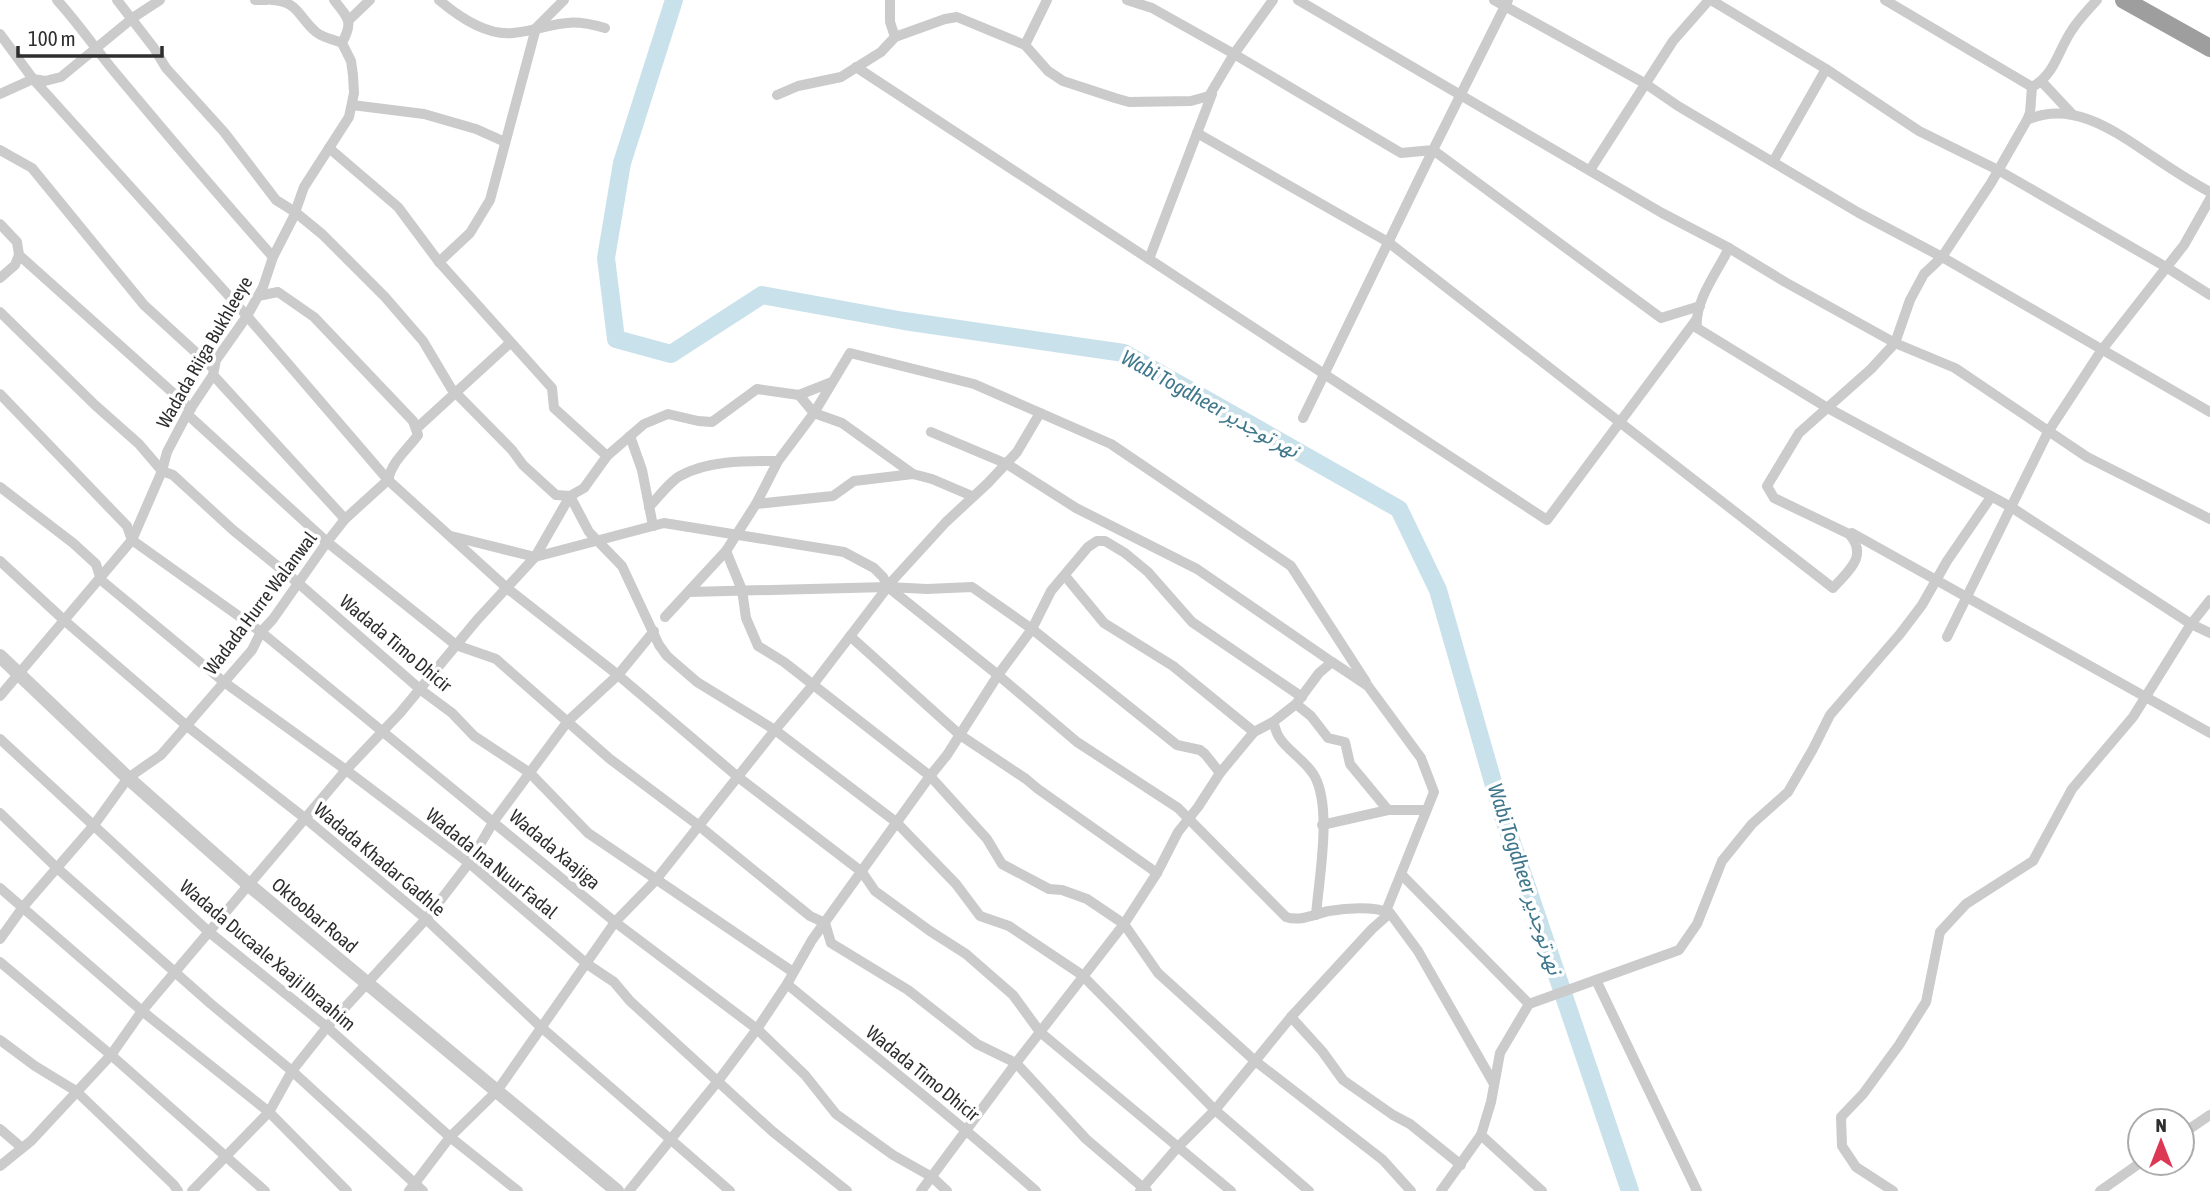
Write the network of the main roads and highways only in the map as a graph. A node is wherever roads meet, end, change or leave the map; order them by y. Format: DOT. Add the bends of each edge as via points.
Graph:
graph roads {
  1 [pos="2124,0"];
  2 [pos="2210,48"];
  1 -- 2 [label="highway"];
}
